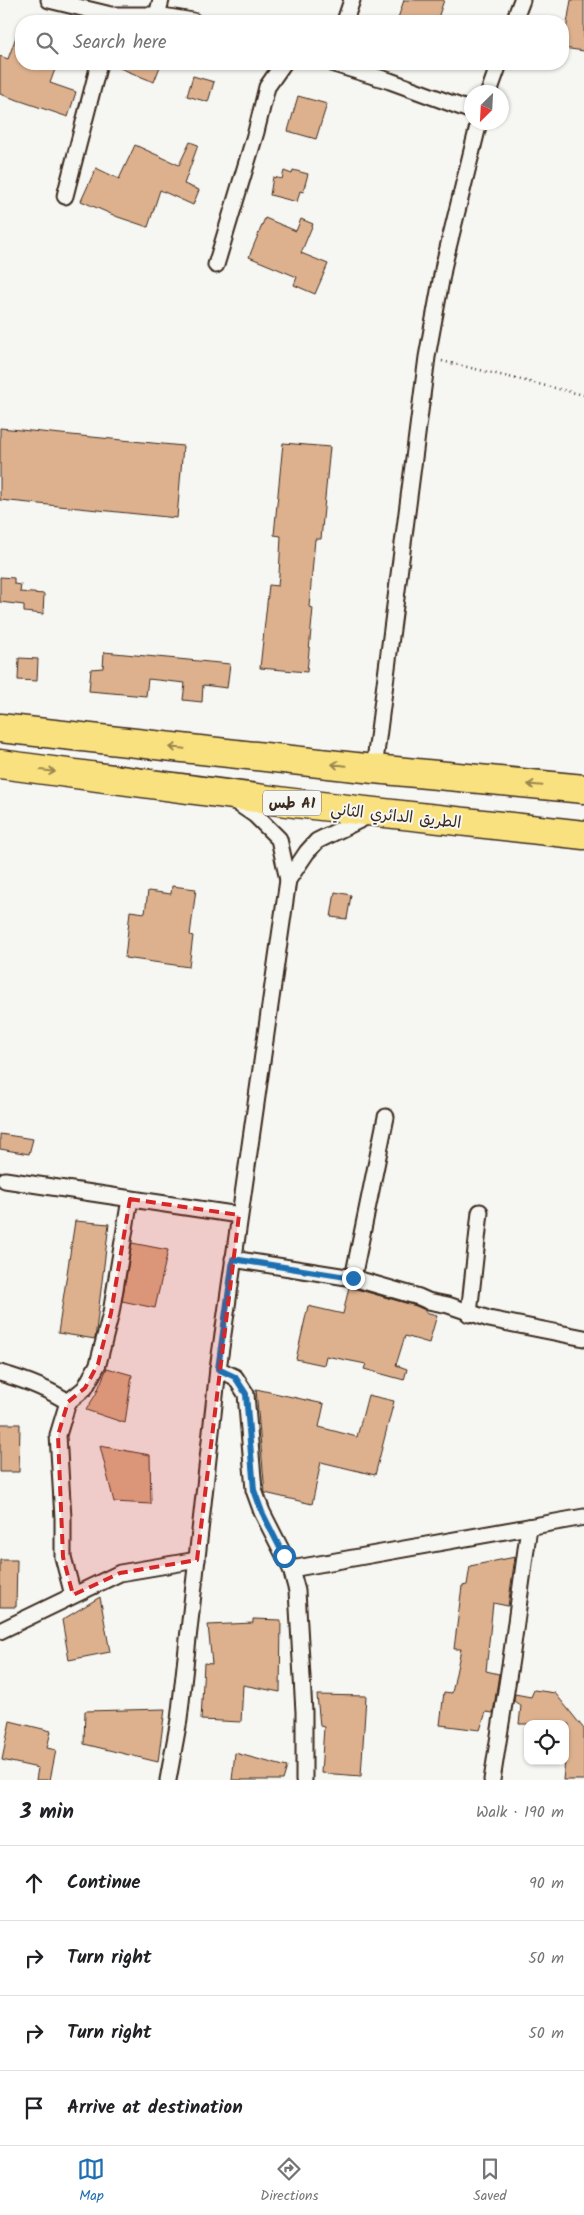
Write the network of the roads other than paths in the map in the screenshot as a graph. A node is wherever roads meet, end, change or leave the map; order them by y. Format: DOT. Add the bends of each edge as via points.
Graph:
graph roads {
  1 [pos="49,0"];
  2 [pos="161,0"];
  3 [pos="352,0"];
  4 [pos="522,0"];
  5 [pos="100,15"];
  6 [pos="157,15"];
  7 [pos="347,15"];
  8 [pos="516,15"];
  9 [pos="97,70"];
  10 [pos="279,70"];
  11 [pos="354,70"];
  12 [pos="497,70"];
  13 [pos="492,85"];
  14 [pos="464,108"];
  15 [pos="477,130"];
  16 [pos="65,196"];
  17 [pos="216,265"];
  18 [pos="0,728"];
  19 [pos="0,764"];
  20 [pos="374,769"];
  21 [pos="584,789"];
  22 [pos="226,795"];
  23 [pos="375,813"];
  24 [pos="584,826"];
  25 [pos="584,835"];
  26 [pos="288,880"];
  27 [pos="386,1117"];
  28 [pos="5,1180"];
  29 [pos="130,1199"];
  30 [pos="480,1212"];
  31 [pos="239,1215"];
  32 [pos="233,1259"];
  33 [pos="353,1278"];
  34 [pos="469,1314"];
  35 [pos="584,1338"];
  36 [pos="218,1369"];
  37 [pos="0,1373"];
  38 [pos="68,1402"];
  39 [pos="584,1517"];
  40 [pos="528,1527"];
  41 [pos="197,1560"];
  42 [pos="291,1570"];
  43 [pos="74,1594"];
  44 [pos="0,1630"];
  45 [pos="168,1780"];
  46 [pos="304,1780"];
  47 [pos="492,1780"];
  1 -- 5 [label="street"];
  2 -- 6 [label="street"];
  3 -- 7 [label="street"];
  4 -- 8 [label="street"];
  9 -- 16 [label="street"];
  10 -- 17 [label="street" via="267,87"];
  11 -- 14 [label="street"];
  12 -- 13 [label="street"];
  15 -- 20 [label="street" via="444,264 427,358"];
  20 -- 18 [label="highway, one-way"];
  19 -- 22 [label="highway, الطريق الدائري الثاني / طس A1, one-way"];
  21 -- 20 [label="highway, one-way"];
  22 -- 23 [label="highway, الطريق الدائري الثاني / طس A1"];
  22 -- 26 [label="street" via="255,815 279,839"];
  23 -- 24 [label="highway" via="465,816"];
  23 -- 25 [label="highway, الطريق الدائري الثاني / طس A1"];
  23 -- 26 [label="street" via="317,841"];
  26 -- 31 [label="street"];
  27 -- 33 [label="street"];
  28 -- 29 [label="street"];
  29 -- 31 [label="street"];
  29 -- 38 [label="street" via="111,1313 98,1364 85,1388"];
  30 -- 34 [label="street"];
  31 -- 32 [label="street"];
  32 -- 33 [label="street"];
  32 -- 36 [label="street"];
  33 -- 34 [label="street"];
  34 -- 35 [label="street"];
  36 -- 41 [label="street"];
  36 -- 42 [label="street" via="235,1377 246,1394 254,1490"];
  37 -- 38 [label="street" via="52,1391"];
  38 -- 43 [label="street" via="58,1435 63,1557"];
  39 -- 40 [label="street"];
  40 -- 42 [label="street"];
  40 -- 47 [label="street"];
  41 -- 43 [label="street" via="120,1573"];
  41 -- 45 [label="street" via="179,1720"];
  42 -- 46 [label="street" via="297,1591 304,1712"];
  43 -- 44 [label="street"];
}
